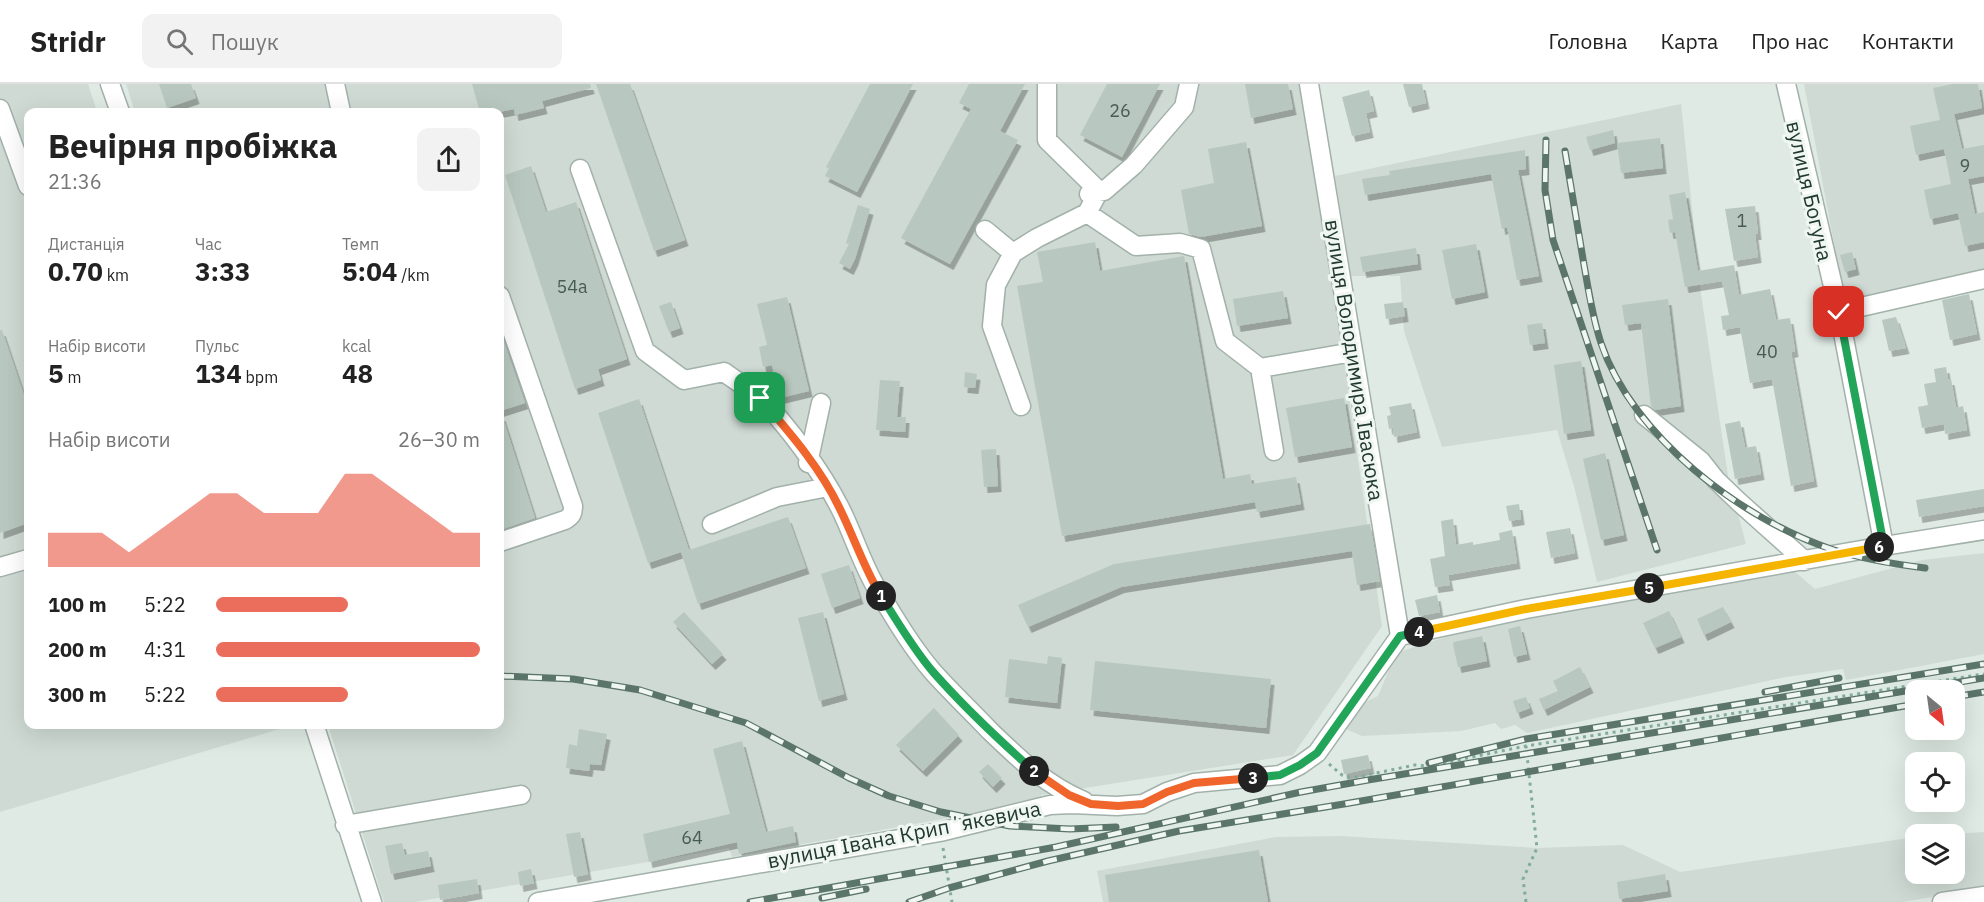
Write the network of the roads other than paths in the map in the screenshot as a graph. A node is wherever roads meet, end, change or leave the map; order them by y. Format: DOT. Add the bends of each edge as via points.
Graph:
graph roads {
  1 [pos="111,84"];
  2 [pos="335,84"];
  3 [pos="1047,84"];
  4 [pos="1190,84"];
  5 [pos="1309,84"];
  6 [pos="1786,84"];
  7 [pos="119,108"];
  8 [pos="340,108"];
  9 [pos="0,109"];
  10 [pos="580,169"];
  11 [pos="24,175"];
  12 [pos="1090,200"];
  13 [pos="985,230"];
  14 [pos="1013,253"];
  15 [pos="1984,279"];
  16 [pos="504,308"];
  17 [pos="1839,312"];
  18 [pos="1353,352"];
  19 [pos="1260,368"];
  20 [pos="821,403"];
  21 [pos="1021,406"];
  22 [pos="1644,415"];
  23 [pos="1274,451"];
  24 [pos="808,461"];
  25 [pos="828,487"];
  26 [pos="712,524"];
  27 [pos="1984,530"];
  28 [pos="504,541"];
  29 [pos="1884,546"];
  30 [pos="24,560"];
  31 [pos="1805,561"];
  32 [pos="0,567"];
  33 [pos="1400,636"];
  34 [pos="316,729"];
  35 [pos="521,795"];
  36 [pos="1091,804"];
  37 [pos="345,825"];
  38 [pos="1984,896"];
  39 [pos="372,902"];
  40 [pos="538,902"];
  41 [pos="1942,902"];
  1 -- 7 [label="street"];
  2 -- 8 [label="street"];
  3 -- 12 [label="street" via="1047,140"];
  4 -- 12 [label="street" via="1184,107 1134,165"];
  5 -- 18 [label="street, вулиця Володимира Івасюка"];
  6 -- 17 [label="street, вулиця Богуна"];
  9 -- 11 [label="street"];
  10 -- 24 [label="street" via="645,351 684,380 724,372 760,398"];
  12 -- 14 [label="street"];
  12 -- 19 [label="street" via="1137,246 1180,243 1201,249 1225,341"];
  13 -- 14 [label="street"];
  14 -- 21 [label="street" via="996,285 992,327"];
  15 -- 17 [label="street"];
  16 -- 28 [label="street" via="573,506 566,520"];
  17 -- 29 [label="street, вулиця Богуна"];
  18 -- 19 [label="street"];
  18 -- 33 [label="street, вулиця Володимира Івасюка"];
  19 -- 23 [label="street"];
  20 -- 24 [label="street"];
  22 -- 31 [label="street" via="1701,461 1716,480"];
  24 -- 25 [label="street"];
  25 -- 26 [label="street" via="777,497"];
  25 -- 36 [label="street" via="875,587 933,672 1035,773"];
  27 -- 29 [label="street"];
  29 -- 31 [label="street"];
  30 -- 32 [label="street"];
  31 -- 33 [label="street" via="1526,609"];
  33 -- 36 [label="street, вулиця Івана Крипʼякевича" via="1317,753 1300,765 1280,775 1194,783 1143,804"];
  34 -- 37 [label="street"];
  35 -- 37 [label="street"];
  36 -- 40 [label="street, вулиця Івана Крипʼякевича" via="1050,805 940,832"];
  37 -- 39 [label="street"];
  38 -- 41 [label="street"];
}
